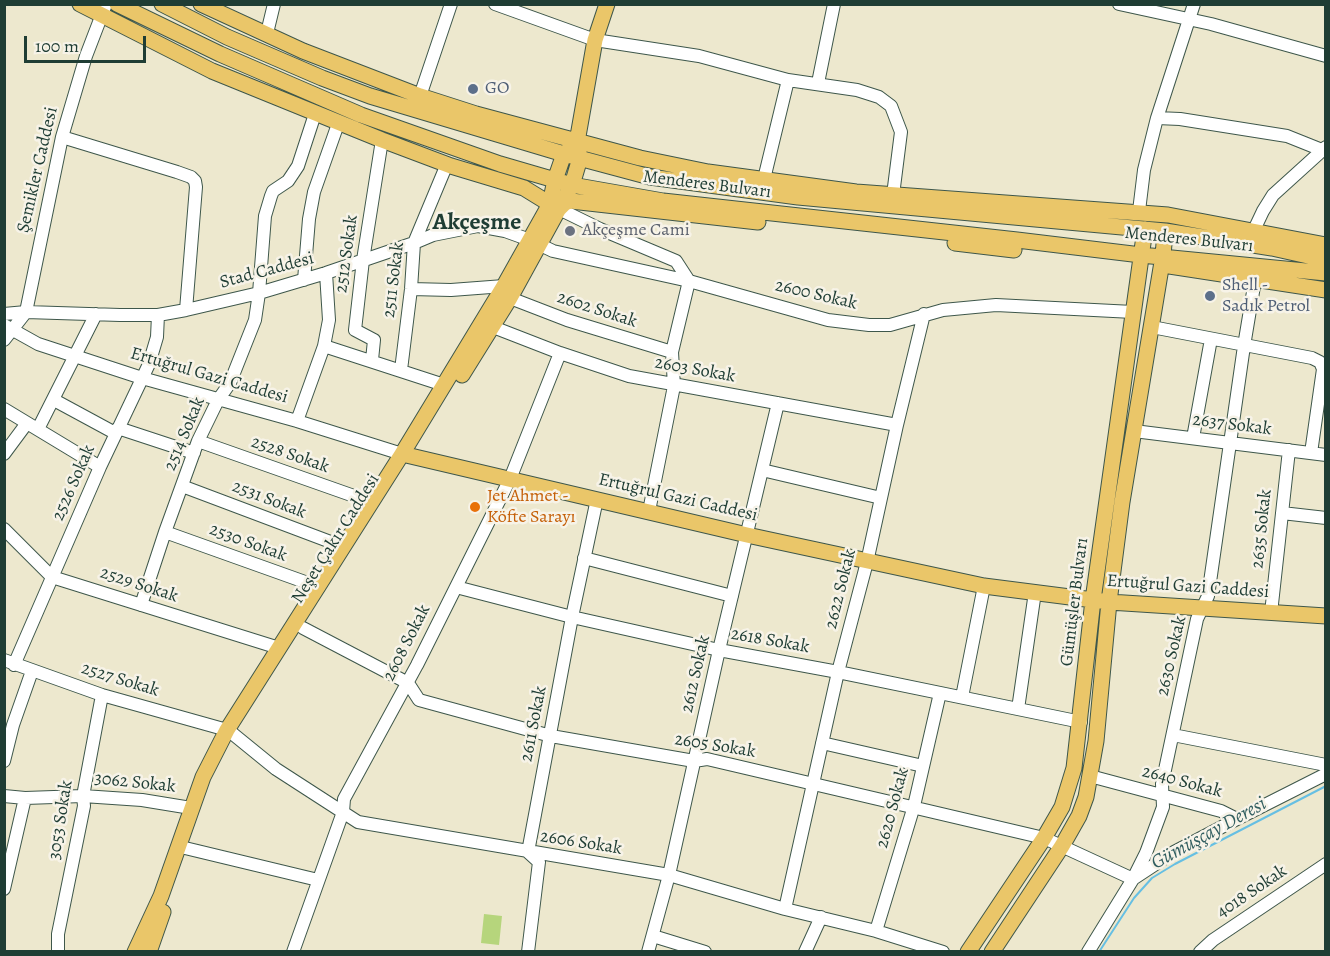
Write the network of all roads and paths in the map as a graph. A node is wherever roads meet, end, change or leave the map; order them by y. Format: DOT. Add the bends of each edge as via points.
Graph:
graph roads {
  1 [pos="80,4"];
  2 [pos="117,4"];
  3 [pos="162,4"];
  4 [pos="201,4"];
  5 [pos="274,4"];
  6 [pos="451,4"];
  7 [pos="495,4"];
  8 [pos="607,4"];
  9 [pos="834,4"];
  10 [pos="1119,4"];
  11 [pos="1194,4"];
  12 [pos="104,10"];
  13 [pos="1190,20"];
  14 [pos="267,33"];
  15 [pos="595,40"];
  16 [pos="1326,56"];
  17 [pos="788,80"];
  18 [pos="818,83"];
  19 [pos="420,96"];
  20 [pos="315,114"];
  21 [pos="1157,118"];
  22 [pos="338,124"];
  23 [pos="62,138"];
  24 [pos="382,140"];
  25 [pos="577,142"];
  26 [pos="1324,148"];
  27 [pos="564,154"];
  28 [pos="580,158"];
  29 [pos="447,164"];
  30 [pos="764,179"];
  31 [pos="555,180"];
  32 [pos="572,185"];
  33 [pos="893,195"];
  34 [pos="554,207"];
  35 [pos="1139,211"];
  36 [pos="1146,229"];
  37 [pos="1254,230"];
  38 [pos="1165,231"];
  39 [pos="536,242"];
  40 [pos="414,243"];
  41 [pos="1326,245"];
  42 [pos="1141,259"];
  43 [pos="363,260"];
  44 [pos="1162,260"];
  45 [pos="1326,260"];
  46 [pos="326,273"];
  47 [pos="1326,273"];
  48 [pos="304,280"];
  49 [pos="1255,280"];
  50 [pos="689,281"];
  51 [pos="411,289"];
  52 [pos="1326,290"];
  53 [pos="507,292"];
  54 [pos="259,293"];
  55 [pos="186,310"];
  56 [pos="26,312"];
  57 [pos="1133,312"];
  58 [pos="4,314"];
  59 [pos="924,314"];
  60 [pos="96,315"];
  61 [pos="158,315"];
  62 [pos="493,327"];
  63 [pos="1152,327"];
  64 [pos="7,332"];
  65 [pos="1211,339"];
  66 [pos="324,346"];
  67 [pos="1244,346"];
  68 [pos="672,352"];
  69 [pos="560,353"];
  70 [pos="76,356"];
  71 [pos="372,360"];
  72 [pos="401,370"];
  73 [pos="142,378"];
  74 [pos="444,385"];
  75 [pos="674,386"];
  76 [pos="54,400"];
  77 [pos="218,400"];
  78 [pos="778,403"];
  79 [pos="4,409"];
  80 [pos="297,421"];
  81 [pos="897,425"];
  82 [pos="32,426"];
  83 [pos="117,431"];
  84 [pos="1134,431"];
  85 [pos="1193,438"];
  86 [pos="1229,442"];
  87 [pos="196,447"];
  88 [pos="1288,450"];
  89 [pos="1311,453"];
  90 [pos="4,454"];
  91 [pos="406,455"];
  92 [pos="1326,455"];
  93 [pos="100,467"];
  94 [pos="762,470"];
  95 [pos="510,479"];
  96 [pos="182,486"];
  97 [pos="881,498"];
  98 [pos="597,499"];
  99 [pos="371,502"];
  100 [pos="649,511"];
  101 [pos="1282,513"];
  102 [pos="1326,518"];
  103 [pos="4,529"];
  104 [pos="165,532"];
  105 [pos="747,535"];
  106 [pos="344,547"];
  107 [pos="584,558"];
  108 [pos="867,562"];
  109 [pos="52,577"];
  110 [pos="984,586"];
  111 [pos="319,587"];
  112 [pos="456,587"];
  113 [pos="1035,592"];
  114 [pos="732,596"];
  115 [pos="1101,601"];
  116 [pos="141,605"];
  117 [pos="1203,609"];
  118 [pos="1271,613"];
  119 [pos="1326,616"];
  120 [pos="572,617"];
  121 [pos="303,628"];
  122 [pos="279,648"];
  123 [pos="719,650"];
  124 [pos="9,662"];
  125 [pos="32,671"];
  126 [pos="838,672"];
  127 [pos="408,683"];
  128 [pos="940,693"];
  129 [pos="102,695"];
  130 [pos="962,697"];
  131 [pos="1018,709"];
  132 [pos="1081,722"];
  133 [pos="230,732"];
  134 [pos="1173,735"];
  135 [pos="551,736"];
  136 [pos="822,743"];
  137 [pos="4,761"];
  138 [pos="694,761"];
  139 [pos="1326,765"];
  140 [pos="923,766"];
  141 [pos="1326,774"];
  142 [pos="1090,776"];
  143 [pos="813,783"];
  144 [pos="4,796"];
  145 [pos="82,796"];
  146 [pos="1164,796"];
  147 [pos="25,798"];
  148 [pos="914,807"];
  149 [pos="191,808"];
  150 [pos="343,812"];
  151 [pos="1237,819"];
  152 [pos="1044,838"];
  153 [pos="1062,846"];
  154 [pos="185,848"];
  155 [pos="528,852"];
  156 [pos="1326,864"];
  157 [pos="669,875"];
  158 [pos="1133,879"];
  159 [pos="318,880"];
  160 [pos="4,889"];
  161 [pos="785,909"];
  162 [pos="821,918"];
  163 [pos="876,931"];
  164 [pos="653,936"];
  165 [pos="58,951"];
  166 [pos="135,951"];
  167 [pos="149,951"];
  168 [pos="293,951"];
  169 [pos="528,951"];
  170 [pos="648,951"];
  171 [pos="705,951"];
  172 [pos="805,951"];
  173 [pos="943,951"];
  174 [pos="968,951"];
  175 [pos="992,951"];
  176 [pos="1089,951"];
  177 [pos="1200,951"];
  1 -- 12 [label="main road"];
  2 -- 31 [label="main road, Menderes Bulvarı" via="361,115"];
  3 -- 27 [label="main road, Menderes Bulvarı" via="322,78 419,112"];
  4 -- 14 [label="main road"];
  5 -- 14 [label="street"];
  6 -- 19 [label="street"];
  7 -- 15 [label="street"];
  8 -- 15 [label="main road"];
  9 -- 18 [label="street"];
  10 -- 13 [label="street"];
  11 -- 13 [label="street"];
  12 -- 20 [label="main road" via="212,70"];
  12 -- 23 [label="street, Şemikler Caddesi"];
  13 -- 16 [label="street"];
  13 -- 21 [label="street"];
  14 -- 19 [label="main road"];
  15 -- 17 [label="street" via="699,56"];
  15 -- 25 [label="main road"];
  17 -- 18 [label="street"];
  17 -- 30 [label="street"];
  18 -- 33 [label="street" via="879,97 891,106 901,132"];
  19 -- 25 [label="main road"];
  20 -- 22 [label="main road"];
  20 -- 54 [label="street, 2514 Sokak" via="298,166 270,196"];
  21 -- 26 [label="street" via="1180,118 1287,136"];
  21 -- 35 [label="street"];
  22 -- 24 [label="main road"];
  22 -- 48 [label="street" via="314,192"];
  23 -- 55 [label="street" via="191,177 196,187"];
  23 -- 56 [label="street, Şemikler Caddesi"];
  24 -- 29 [label="main road"];
  24 -- 43 [label="street, 2512 Sokak"];
  25 -- 27 [label="main road"];
  25 -- 28 [label="main road"];
  25 -- 30 [label="main road" via="708,172"];
  26 -- 37 [label="street" via="1273,195"];
  27 -- 28 [label="main road, Menderes Bulvarı"];
  27 -- 31 [label="main road, Neşet Çakır Caddesi"];
  28 -- 32 [label="main road, Neşet Çakır Caddesi"];
  28 -- 36 [label="main road, Menderes Bulvarı" via="650,177 787,195"];
  29 -- 34 [label="main road" via="524,188"];
  29 -- 40 [label="street, 2511 Sokak"];
  30 -- 33 [label="main road"];
  31 -- 32 [label="main road, Menderes Bulvarı"];
  31 -- 34 [label="main road, Neşet Çakır Caddesi"];
  32 -- 34 [label="main road, Neşet Çakır Caddesi"];
  32 -- 42 [label="main road, Menderes Bulvarı" via="663,201"];
  33 -- 35 [label="main road"];
  34 -- 39 [label="main road, Neşet Çakır Caddesi"];
  34 -- 42 [label="main road" via="571,201"];
  34 -- 50 [label="street" via="676,261"];
  35 -- 37 [label="main road"];
  36 -- 38 [label="main road, Menderes Bulvarı"];
  36 -- 42 [label="main road, Gümüşler Bulvarı"];
  37 -- 41 [label="main road"];
  38 -- 44 [label="main road, Gümüşler Bulvarı"];
  38 -- 45 [label="main road, Menderes Bulvarı"];
  39 -- 40 [label="street, Stad Caddesi" via="478,226"];
  39 -- 50 [label="street, 2600 Sokak" via="553,251"];
  39 -- 53 [label="main road, Neşet Çakır Caddesi"];
  40 -- 43 [label="street, Stad Caddesi"];
  40 -- 51 [label="street, 2511 Sokak"];
  42 -- 44 [label="main road, Menderes Bulvarı"];
  42 -- 57 [label="main road, Gümüşler Bulvarı"];
  43 -- 46 [label="street, Stad Caddesi"];
  43 -- 71 [label="street, 2512 Sokak" via="355,330 374,340"];
  44 -- 47 [label="main road, Menderes Bulvarı"];
  44 -- 49 [label="main road"];
  44 -- 63 [label="main road, Gümüşler Bulvarı"];
  46 -- 48 [label="street, Stad Caddesi"];
  46 -- 66 [label="street" via="329,320"];
  48 -- 54 [label="street, Stad Caddesi"];
  49 -- 52 [label="main road"];
  49 -- 67 [label="street, 2630 Sokak"];
  50 -- 59 [label="street, 2600 Sokak" via="828,320 890,325"];
  50 -- 68 [label="street"];
  51 -- 53 [label="street"];
  51 -- 72 [label="street, 2511 Sokak"];
  53 -- 62 [label="main road, Neşet Çakır Caddesi"];
  53 -- 68 [label="street, 2602 Sokak" via="576,323"];
  53 -- 74 [label="main road, Neşet Çakır Caddesi"];
  54 -- 55 [label="street, Stad Caddesi"];
  54 -- 77 [label="street, 2514 Sokak" via="255,320 230,383"];
  55 -- 61 [label="street, Stad Caddesi"];
  56 -- 58 [label="street, Stad Caddesi"];
  56 -- 60 [label="street, Stad Caddesi"];
  56 -- 64 [label="street, Şemikler Caddesi"];
  57 -- 59 [label="street, 2600 Sokak" via="996,306"];
  57 -- 115 [label="main road, Gümüşler Bulvarı"];
  59 -- 81 [label="street, 2622 Sokak"];
  60 -- 61 [label="street, Stad Caddesi"];
  60 -- 70 [label="street"];
  61 -- 73 [label="street, 2526 Sokak" via="158,337"];
  62 -- 69 [label="street, 2603 Sokak"];
  62 -- 91 [label="main road, Neşet Çakır Caddesi"];
  63 -- 65 [label="street"];
  63 -- 84 [label="main road, Gümüşler Bulvarı"];
  64 -- 70 [label="street, Ertuğrul Gazi Caddesi"];
  65 -- 67 [label="street"];
  65 -- 85 [label="street"];
  66 -- 71 [label="street"];
  66 -- 80 [label="street"];
  67 -- 86 [label="street, 2630 Sokak"];
  67 -- 89 [label="street" via="1320,362 1323,369"];
  68 -- 75 [label="street"];
  69 -- 75 [label="street, 2603 Sokak"];
  69 -- 95 [label="street, 2608 Sokak"];
  70 -- 73 [label="street, Ertuğrul Gazi Caddesi"];
  70 -- 76 [label="street"];
  71 -- 72 [label="street"];
  72 -- 74 [label="street"];
  73 -- 77 [label="street, Ertuğrul Gazi Caddesi"];
  73 -- 83 [label="street, 2526 Sokak"];
  74 -- 91 [label="main road, Neşet Çakır Caddesi"];
  75 -- 78 [label="street, 2603 Sokak"];
  75 -- 100 [label="street"];
  76 -- 82 [label="street"];
  76 -- 83 [label="street, 2528 Sokak"];
  77 -- 80 [label="street, Ertuğrul Gazi Caddesi"];
  77 -- 87 [label="street, 2514 Sokak"];
  78 -- 81 [label="street, 2603 Sokak"];
  78 -- 94 [label="street, 2612 Sokak"];
  79 -- 82 [label="street"];
  80 -- 91 [label="street, Ertuğrul Gazi Caddesi"];
  81 -- 97 [label="street, 2622 Sokak"];
  82 -- 90 [label="street"];
  82 -- 93 [label="street"];
  83 -- 87 [label="street, 2528 Sokak"];
  83 -- 93 [label="street, 2526 Sokak"];
  84 -- 85 [label="street, 2637 Sokak"];
  84 -- 115 [label="main road, Gümüşler Bulvarı"];
  85 -- 86 [label="street, 2637 Sokak"];
  86 -- 88 [label="street, 2637 Sokak"];
  86 -- 117 [label="street, 2630 Sokak"];
  87 -- 96 [label="street, 2514 Sokak"];
  87 -- 99 [label="street, 2528 Sokak"];
  88 -- 89 [label="street, 2637 Sokak"];
  88 -- 101 [label="street, 2635 Sokak"];
  89 -- 92 [label="street, 2637 Sokak"];
  91 -- 95 [label="main road, Ertuğrul Gazi Caddesi"];
  91 -- 99 [label="main road, Neşet Çakır Caddesi"];
  91 -- 121 [label="main road, Neşet Çakır Caddesi"];
  93 -- 109 [label="street, 2526 Sokak"];
  94 -- 97 [label="street"];
  94 -- 105 [label="street, 2612 Sokak"];
  95 -- 98 [label="main road, Ertuğrul Gazi Caddesi"];
  95 -- 112 [label="street, 2608 Sokak"];
  96 -- 104 [label="street, 2514 Sokak"];
  96 -- 106 [label="street, 2531 Sokak"];
  97 -- 108 [label="street, 2622 Sokak"];
  98 -- 100 [label="main road, Ertuğrul Gazi Caddesi"];
  98 -- 107 [label="street, 2611 Sokak"];
  99 -- 106 [label="main road, Neşet Çakır Caddesi"];
  100 -- 105 [label="main road, Ertuğrul Gazi Caddesi"];
  101 -- 102 [label="street"];
  101 -- 118 [label="street, 2635 Sokak"];
  103 -- 109 [label="street, 2529 Sokak"];
  104 -- 111 [label="street, 2530 Sokak"];
  104 -- 116 [label="street, 2514 Sokak"];
  105 -- 108 [label="main road, Ertuğrul Gazi Caddesi"];
  105 -- 114 [label="street, 2612 Sokak"];
  106 -- 111 [label="main road, Neşet Çakır Caddesi"];
  107 -- 114 [label="street"];
  107 -- 120 [label="street, 2611 Sokak"];
  108 -- 110 [label="main road, Ertuğrul Gazi Caddesi"];
  108 -- 126 [label="street, 2622 Sokak"];
  109 -- 116 [label="street, 2529 Sokak"];
  109 -- 124 [label="street, 2526 Sokak"];
  110 -- 113 [label="main road, Ertuğrul Gazi Caddesi"];
  110 -- 130 [label="street"];
  111 -- 122 [label="main road, Neşet Çakır Caddesi"];
  112 -- 120 [label="street, 2618 Sokak"];
  112 -- 127 [label="street, 2608 Sokak"];
  113 -- 115 [label="main road, Ertuğrul Gazi Caddesi"];
  113 -- 131 [label="street"];
  114 -- 123 [label="street, 2612 Sokak"];
  115 -- 117 [label="main road, Ertuğrul Gazi Caddesi"];
  115 -- 132 [label="main road, Gümüşler Bulvarı"];
  115 -- 142 [label="main road, Gümüşler Bulvarı" via="1096,741"];
  116 -- 122 [label="street, 2529 Sokak"];
  117 -- 118 [label="main road, Ertuğrul Gazi Caddesi"];
  117 -- 134 [label="street, 2630 Sokak" via="1197,619"];
  118 -- 119 [label="main road, Ertuğrul Gazi Caddesi"];
  120 -- 123 [label="street, 2618 Sokak"];
  120 -- 135 [label="street, 2611 Sokak"];
  121 -- 127 [label="street, 2605 Sokak"];
  121 -- 133 [label="main road, Neşet Çakır Caddesi"];
  122 -- 133 [label="main road, Neşet Çakır Caddesi"];
  123 -- 126 [label="street, 2618 Sokak"];
  123 -- 138 [label="street, 2612 Sokak"];
  124 -- 125 [label="street, 2527 Sokak"];
  125 -- 129 [label="street, 2527 Sokak"];
  125 -- 137 [label="street"];
  126 -- 128 [label="street, 2618 Sokak"];
  126 -- 136 [label="street, 2622 Sokak"];
  127 -- 135 [label="street, 2605 Sokak" via="419,700"];
  127 -- 150 [label="street, 2608 Sokak" via="344,799"];
  128 -- 130 [label="street, 2618 Sokak"];
  128 -- 140 [label="street, 2620 Sokak"];
  129 -- 133 [label="street, 2527 Sokak"];
  129 -- 145 [label="street, 3053 Sokak"];
  130 -- 131 [label="street, 2618 Sokak"];
  131 -- 132 [label="street, 2618 Sokak"];
  132 -- 152 [label="main road, Gümüşler Bulvarı" via="1074,768 1062,807"];
  133 -- 149 [label="main road, Neşet Çakır Caddesi" via="203,777"];
  133 -- 150 [label="street, 2606 Sokak"];
  133 -- 154 [label="main road, Neşet Çakır Caddesi"];
  134 -- 139 [label="street"];
  134 -- 146 [label="street, 2630 Sokak" via="1162,784"];
  135 -- 138 [label="street, 2605 Sokak"];
  135 -- 155 [label="street, 2611 Sokak"];
  136 -- 140 [label="street"];
  136 -- 143 [label="street, 2622 Sokak"];
  138 -- 143 [label="street, 2605 Sokak" via="708,759"];
  138 -- 157 [label="street, 2612 Sokak"];
  140 -- 148 [label="street, 2620 Sokak"];
  141 -- 151 [label="street, 2640 Sokak"];
  142 -- 146 [label="street, 2640 Sokak"];
  142 -- 153 [label="main road, Gümüşler Bulvarı" via="1079,816"];
  143 -- 148 [label="street, 2605 Sokak"];
  143 -- 161 [label="street, 2622 Sokak"];
  144 -- 147 [label="street, 3062 Sokak"];
  145 -- 147 [label="street, 3062 Sokak"];
  145 -- 149 [label="street, 3062 Sokak"];
  145 -- 165 [label="street, 3053 Sokak" via="84,806 58,934"];
  146 -- 151 [label="street, 2640 Sokak"];
  146 -- 158 [label="street, 2630 Sokak" via="1160,818"];
  147 -- 160 [label="street"];
  148 -- 152 [label="street, 2605 Sokak"];
  148 -- 163 [label="street, 2620 Sokak"];
  149 -- 166 [label="main road, Neşet Çakır Caddesi" via="161,896"];
  150 -- 155 [label="street, 2606 Sokak" via="358,822"];
  150 -- 159 [label="street, 2608 Sokak"];
  151 -- 158 [label="street"];
  152 -- 153 [label="street, 2605 Sokak"];
  152 -- 174 [label="main road, Gümüşler Bulvarı"];
  153 -- 158 [label="street, 2605 Sokak"];
  153 -- 175 [label="main road, Gümüşler Bulvarı"];
  154 -- 159 [label="street"];
  154 -- 167 [label="main road, Neşet Çakır Caddesi"];
  155 -- 157 [label="street, 2606 Sokak"];
  155 -- 169 [label="street" via="540,862"];
  156 -- 177 [label="street, 4018 Sokak"];
  157 -- 161 [label="street, 2606 Sokak"];
  157 -- 164 [label="street, 2612 Sokak"];
  158 -- 176 [label="street, 2630 Sokak"];
  159 -- 168 [label="street, 2608 Sokak"];
  161 -- 162 [label="street, 2606 Sokak"];
  162 -- 163 [label="street, 2606 Sokak"];
  162 -- 172 [label="street"];
  163 -- 173 [label="street, 2606 Sokak"];
  164 -- 170 [label="street, 2612 Sokak"];
  164 -- 171 [label="street"];
}
